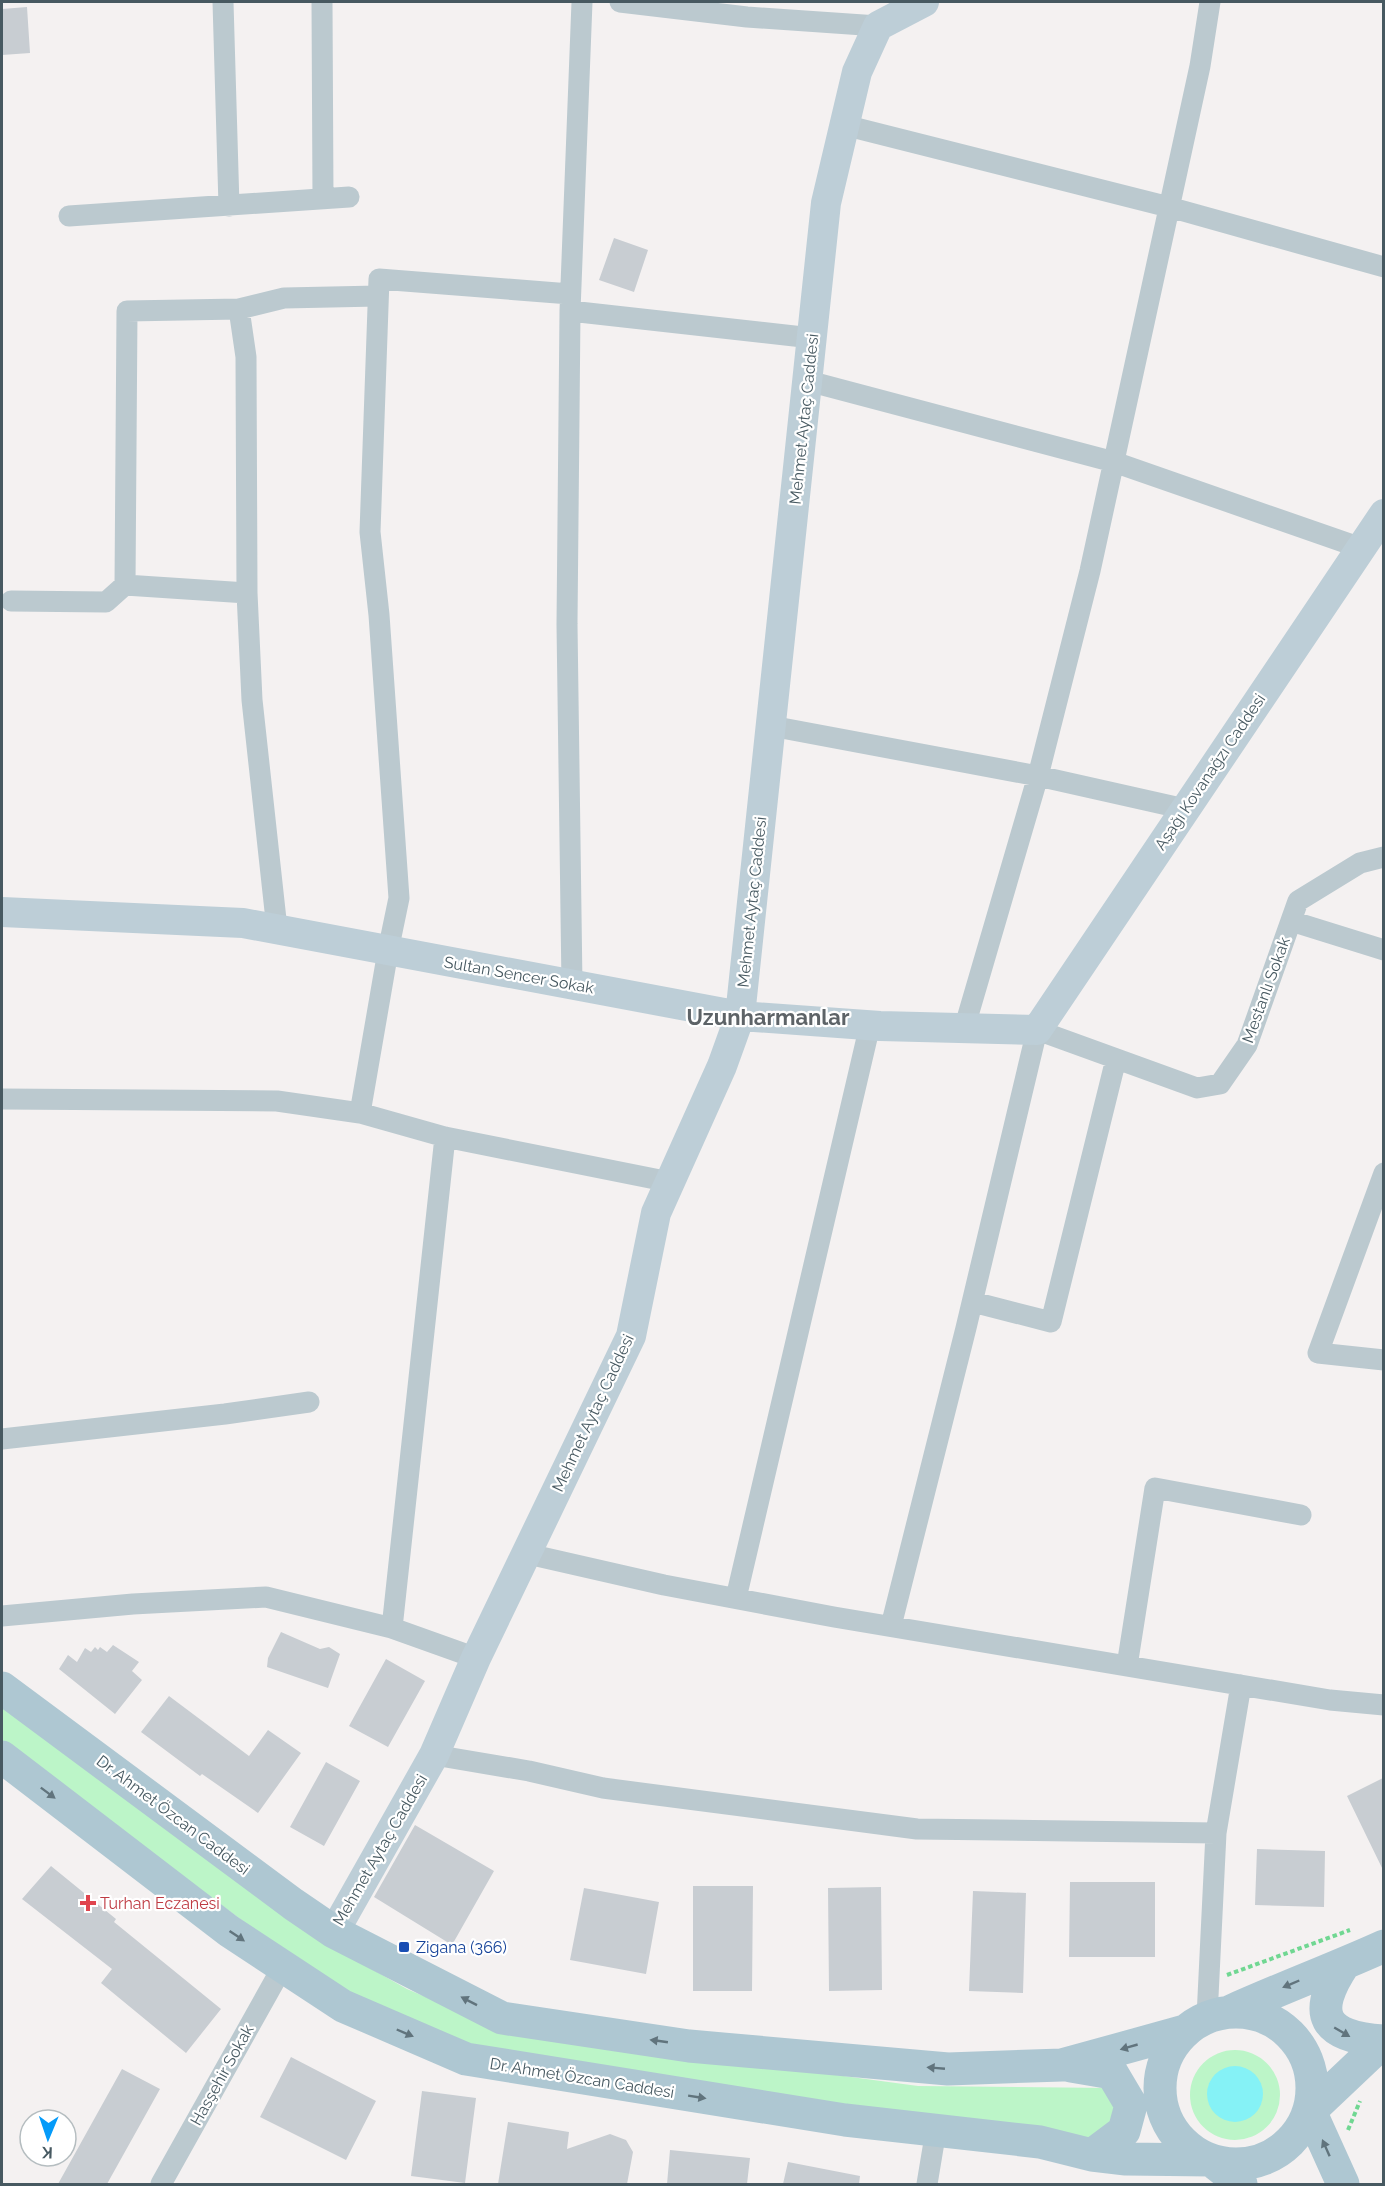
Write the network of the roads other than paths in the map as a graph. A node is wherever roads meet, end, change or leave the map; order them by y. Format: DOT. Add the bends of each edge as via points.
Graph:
graph roads {
  1 [pos="223,2"];
  2 [pos="322,2"];
  3 [pos="582,2"];
  4 [pos="620,2"];
  5 [pos="924,2"];
  6 [pos="1210,2"];
  7 [pos="878,26"];
  8 [pos="844,125"];
  9 [pos="350,197"];
  10 [pos="323,199"];
  11 [pos="229,206"];
  12 [pos="1169,207"];
  13 [pos="69,216"];
  14 [pos="1383,267"];
  15 [pos="378,296"];
  16 [pos="570,302"];
  17 [pos="239,309"];
  18 [pos="812,338"];
  19 [pos="808,381"];
  20 [pos="1114,462"];
  21 [pos="1383,514"];
  22 [pos="1361,548"];
  23 [pos="125,585"];
  24 [pos="247,593"];
  25 [pos="11,602"];
  26 [pos="771,726"];
  27 [pos="1038,776"];
  28 [pos="1185,809"];
  29 [pos="1383,857"];
  30 [pos="2,912"];
  31 [pos="1291,921"];
  32 [pos="277,929"];
  33 [pos="1383,950"];
  34 [pos="388,951"];
  35 [pos="572,985"];
  36 [pos="740,1016"];
  37 [pos="870,1025"];
  38 [pos="964,1029"];
  39 [pos="1037,1030"];
  40 [pos="1116,1059"];
  41 [pos="2,1100"];
  42 [pos="360,1113"];
  43 [pos="445,1137"];
  44 [pos="1383,1173"];
  45 [pos="670,1182"];
  46 [pos="973,1302"];
  47 [pos="1383,1360"];
  48 [pos="309,1402"];
  49 [pos="2,1440"];
  50 [pos="1301,1515"];
  51 [pos="528,1554"];
  52 [pos="736,1598"];
  53 [pos="2,1616"];
  54 [pos="891,1626"];
  55 [pos="392,1628"];
  56 [pos="476,1658"];
  57 [pos="1127,1666"];
  58 [pos="1241,1685"];
  59 [pos="2,1688"];
  60 [pos="1383,1705"];
  61 [pos="434,1755"];
  62 [pos="2,1757"];
  63 [pos="1216,1833"];
  64 [pos="334,1932"];
  65 [pos="1383,1946"];
  66 [pos="1344,1964"];
  67 [pos="282,1966"];
  68 [pos="1208,2019"];
  69 [pos="1383,2041"];
  70 [pos="1062,2065"];
  71 [pos="1310,2111"];
  72 [pos="936,2130"];
  73 [pos="1092,2154"];
  74 [pos="1211,2160"];
  75 [pos="161,2184"];
  76 [pos="927,2184"];
  77 [pos="1241,2184"];
  78 [pos="1313,2184"];
  79 [pos="1333,2184"];
  80 [pos="1343,2184"];
  1 -- 11 [label="street"];
  2 -- 10 [label="street"];
  3 -- 16 [label="street"];
  4 -- 7 [label="street" via="747,17"];
  5 -- 7 [label="street"];
  6 -- 12 [label="street"];
  7 -- 8 [label="street, Mehmet Aytaç Caddesi" via="857,72"];
  8 -- 12 [label="street"];
  8 -- 18 [label="street, Mehmet Aytaç Caddesi" via="826,203"];
  9 -- 10 [label="street"];
  10 -- 11 [label="street"];
  11 -- 13 [label="street"];
  12 -- 14 [label="street"];
  12 -- 20 [label="street"];
  15 -- 16 [label="street" via="379,279"];
  15 -- 17 [label="street" via="284,298"];
  15 -- 34 [label="street" via="370,532 399,898"];
  16 -- 18 [label="street"];
  16 -- 35 [label="street" via="567,624"];
  17 -- 23 [label="street" via="127,311"];
  17 -- 24 [label="street" via="246,357"];
  18 -- 19 [label="street, Mehmet Aytaç Caddesi"];
  19 -- 20 [label="street"];
  19 -- 26 [label="street, Mehmet Aytaç Caddesi"];
  20 -- 22 [label="street"];
  20 -- 27 [label="street"];
  21 -- 22 [label="street, Aşağı Kovanağzı Caddesi"];
  22 -- 28 [label="street, Aşağı Kovanağzı Caddesi"];
  23 -- 24 [label="street"];
  23 -- 25 [label="street" via="106,602"];
  24 -- 32 [label="street" via="252,700"];
  26 -- 27 [label="street"];
  26 -- 36 [label="street, Mehmet Aytaç Caddesi"];
  27 -- 28 [label="street"];
  27 -- 38 [label="street"];
  28 -- 39 [label="street, Aşağı Kovanağzı Caddesi"];
  29 -- 31 [label="street, Mestanlı Sokak" via="1360,863 1298,901"];
  30 -- 32 [label="street, Sultan Sencer Sokak" via="243,923"];
  31 -- 33 [label="street"];
  31 -- 40 [label="street, Mestanlı Sokak" via="1247,1045 1220,1084 1197,1088"];
  32 -- 34 [label="street, Sultan Sencer Sokak"];
  34 -- 35 [label="street, Sultan Sencer Sokak"];
  34 -- 42 [label="street"];
  35 -- 36 [label="street, Sultan Sencer Sokak"];
  36 -- 37 [label="street, Sultan Sencer Sokak"];
  36 -- 45 [label="street, Mehmet Aytaç Caddesi"];
  37 -- 38 [label="street, Sultan Sencer Sokak"];
  37 -- 52 [label="street"];
  38 -- 39 [label="street, Sultan Sencer Sokak"];
  39 -- 40 [label="street, Mestanlı Sokak"];
  39 -- 46 [label="street"];
  40 -- 46 [label="street" via="1051,1322"];
  41 -- 42 [label="street" via="277,1101"];
  42 -- 43 [label="street"];
  43 -- 45 [label="street"];
  43 -- 55 [label="street"];
  44 -- 47 [label="street" via="1318,1353"];
  45 -- 51 [label="street, Mehmet Aytaç Caddesi" via="656,1213 631,1335"];
  46 -- 54 [label="street"];
  48 -- 49 [label="street"];
  50 -- 57 [label="street" via="1155,1488"];
  51 -- 52 [label="street"];
  51 -- 56 [label="street, Mehmet Aytaç Caddesi"];
  52 -- 54 [label="street"];
  53 -- 55 [label="street" via="266,1597"];
  54 -- 57 [label="street"];
  55 -- 56 [label="street"];
  56 -- 61 [label="street, Mehmet Aytaç Caddesi"];
  57 -- 58 [label="street"];
  58 -- 60 [label="street" via="1330,1701"];
  58 -- 63 [label="street"];
  59 -- 64 [label="main road, Dr. Ahmet Özcan Caddesi"];
  61 -- 63 [label="street" via="603,1788 917,1829"];
  61 -- 64 [label="street, Mehmet Aytaç Caddesi"];
  62 -- 67 [label="main road, Dr. Ahmet Özcan Caddesi, one-way" via="229,1931"];
  63 -- 68 [label="street"];
  70 -- 64 [label="main road, Dr. Ahmet Özcan Caddesi, one-way" via="948,2069 689,2046 502,2018"];
  65 -- 66 [label="main road"];
  66 -- 68 [label="main road, one-way"];
  66 -- 69 [label="main road, one-way" via="1329,1989 1326,2015 1340,2032"];
  67 -- 72 [label="main road, Dr. Ahmet Özcan Caddesi, one-way" via="343,2006 466,2059 845,2120"];
  67 -- 75 [label="street, Hasşehir Sokak"];
  68 -- 70 [label="main road, Dr. Ahmet Özcan Caddesi, one-way"];
  68 -- 71 [label="main road" via="1256,2013 1279,2024 1297,2040 1309,2062 1313,2086"];
  68 -- 74 [label="main road" via="1169,2051 1160,2076 1161,2102 1170,2127 1188,2147"];
  69 -- 71 [label="main road"];
  70 -- 73 [label="main road" via="1112,2073 1131,2105 1124,2131"];
  71 -- 74 [label="main road" via="1299,2133 1282,2150 1259,2161 1235,2164"];
  80 -- 71 [label="main road, one-way"];
  72 -- 73 [label="main road, Dr. Ahmet Özcan Caddesi" via="1040,2142"];
  72 -- 76 [label="street"];
  73 -- 74 [label="main road, Dr. Ahmet Özcan Caddesi" via="1126,2159"];
  74 -- 77 [label="main road"];
  78 -- 79 [label="main road"];
}
